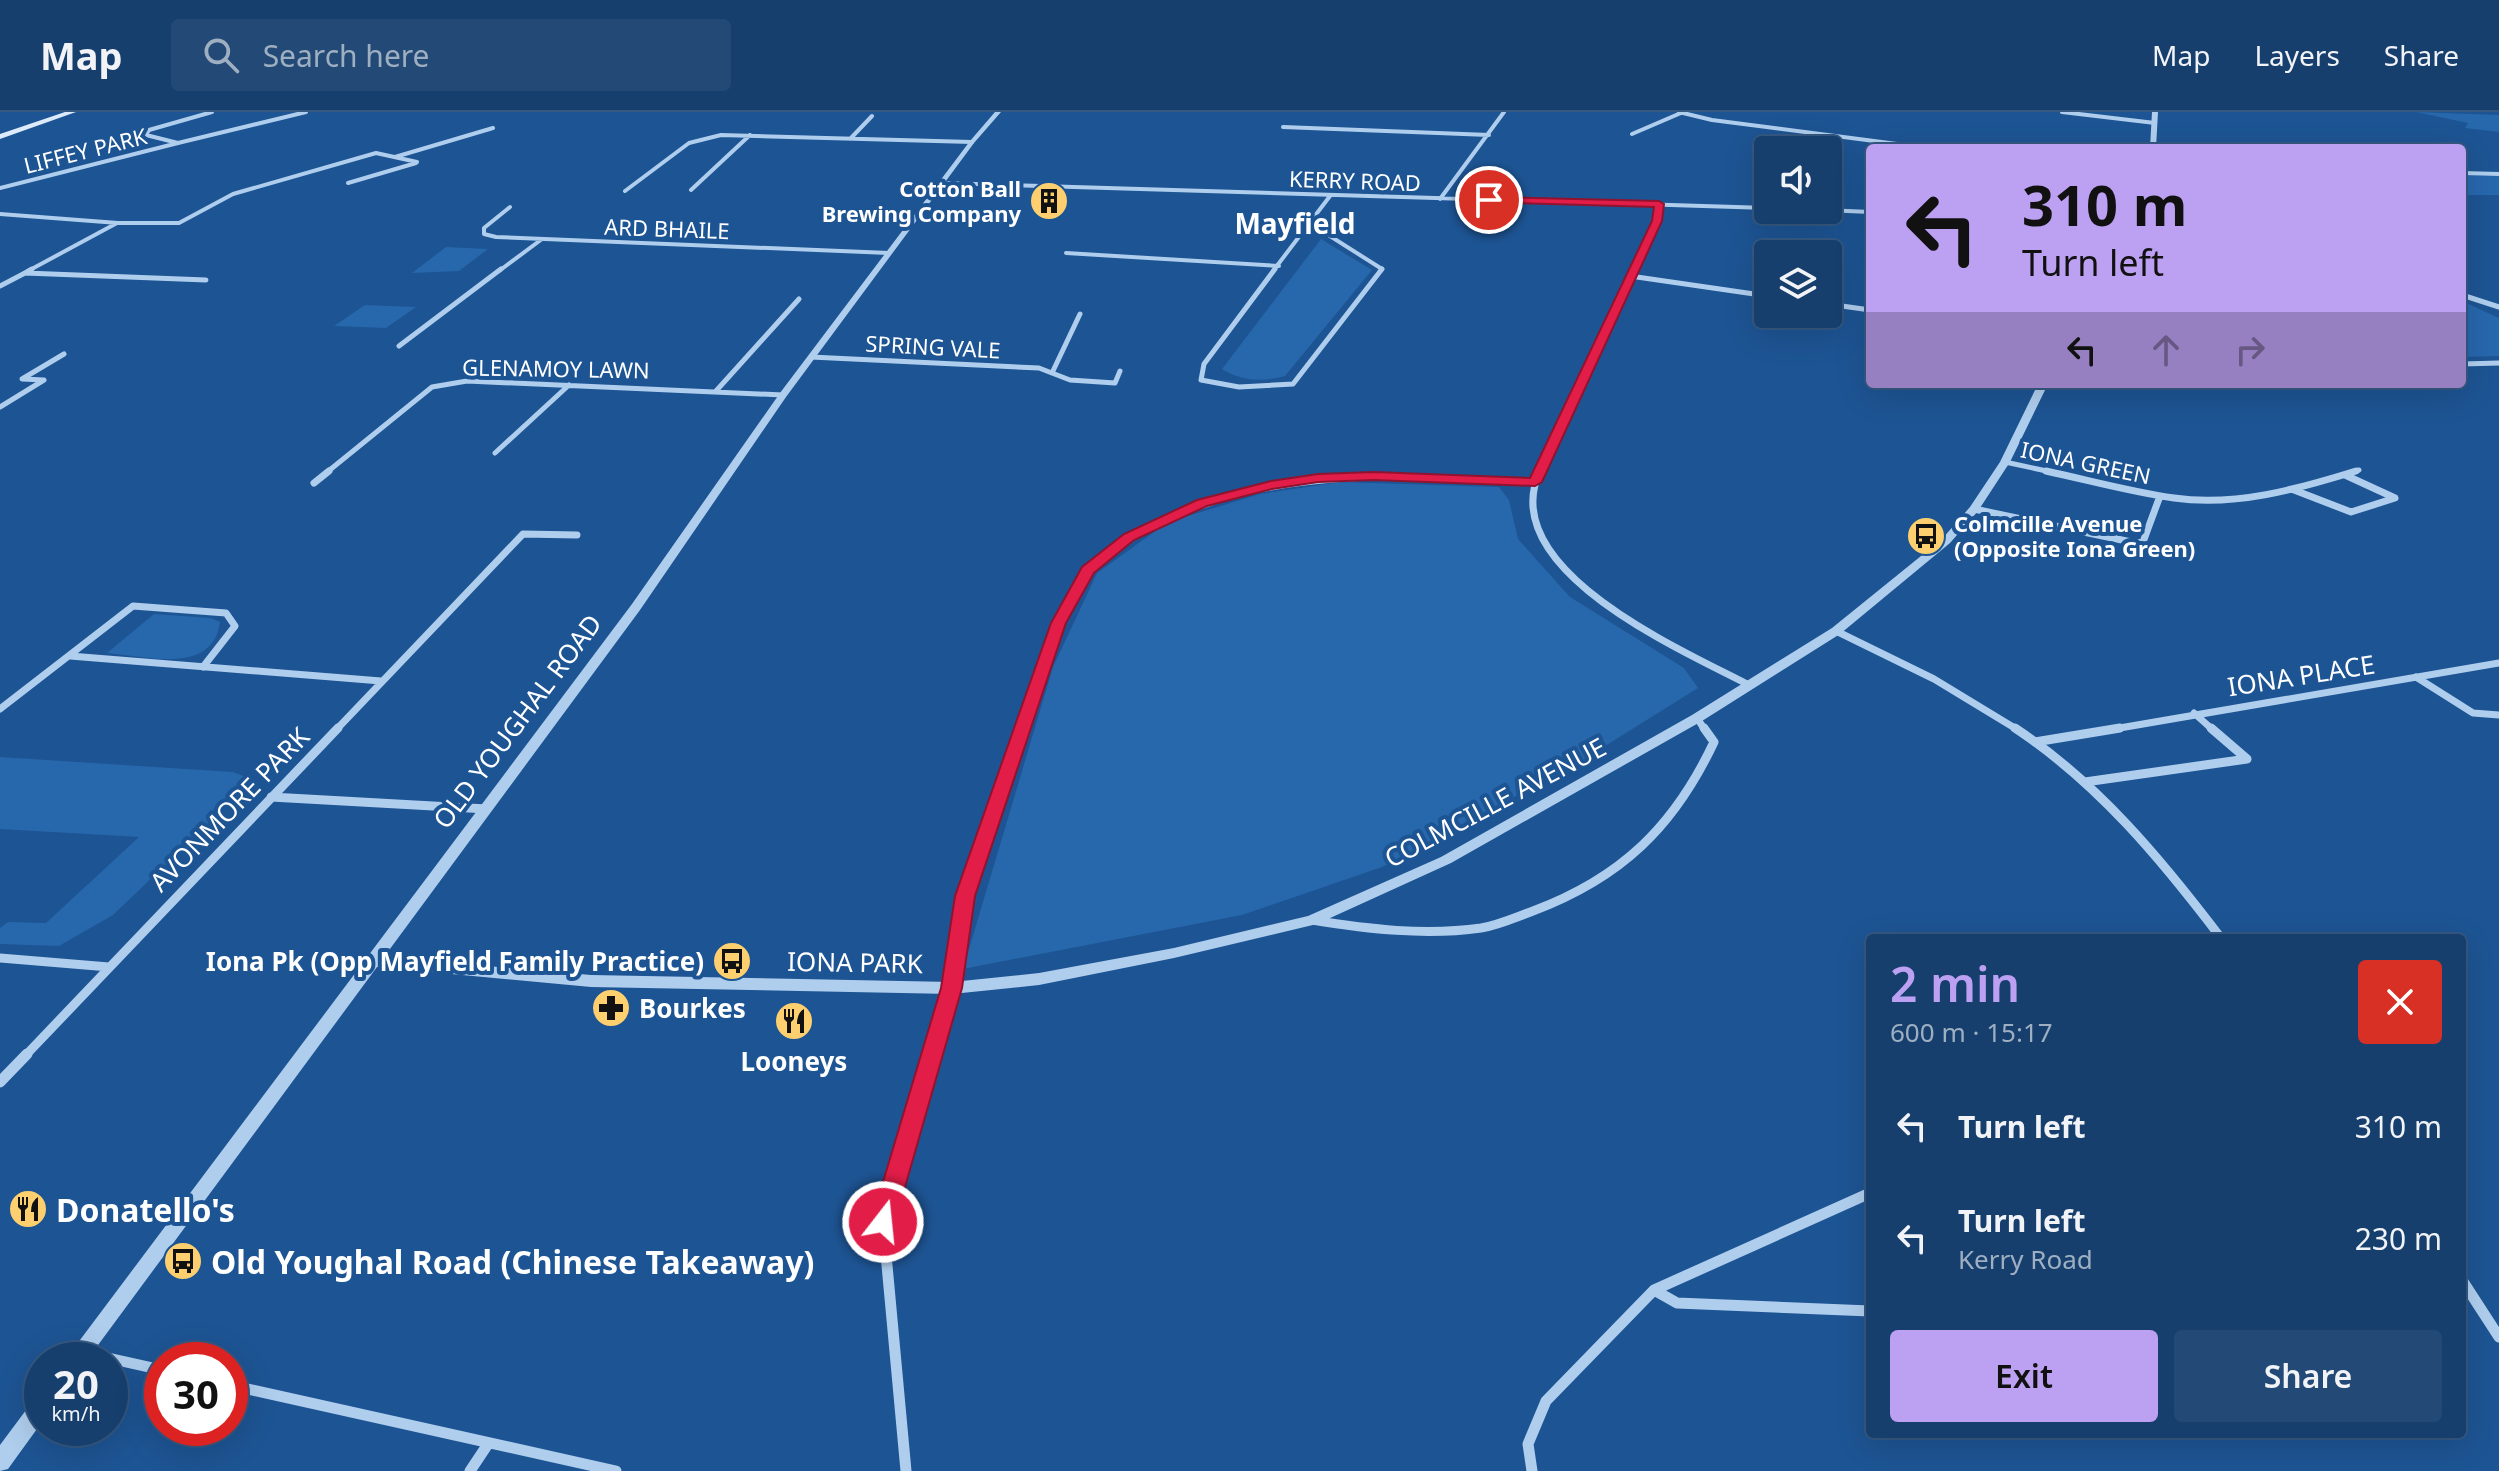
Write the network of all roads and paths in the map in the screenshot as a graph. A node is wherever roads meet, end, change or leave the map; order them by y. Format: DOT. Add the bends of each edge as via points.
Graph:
graph roads {
  1 [pos="72,112"];
  2 [pos="212,112"];
  3 [pos="306,112"];
  4 [pos="998,112"];
  5 [pos="1504,112"];
  6 [pos="1680,112"];
  7 [pos="2062,112"];
  8 [pos="2155,112"];
  9 [pos="872,116"];
  10 [pos="2155,123"];
  11 [pos="1283,127"];
  12 [pos="493,128"];
  13 [pos="1632,134"];
  14 [pos="750,135"];
  15 [pos="1489,135"];
  16 [pos="1826,135"];
  17 [pos="0,137"];
  18 [pos="851,138"];
  19 [pos="972,142"];
  20 [pos="178,143"];
  21 [pos="1882,144"];
  22 [pos="2153,144"];
  23 [pos="394,157"];
  24 [pos="2466,173"];
  25 [pos="2499,174"];
  26 [pos="348,183"];
  27 [pos="941,183"];
  28 [pos="0,188"];
  29 [pos="691,190"];
  30 [pos="625,191"];
  31 [pos="1330,196"];
  32 [pos="1440,199"];
  33 [pos="1659,204"];
  34 [pos="510,207"];
  35 [pos="1754,207"];
  36 [pos="1842,211"];
  37 [pos="1866,212"];
  38 [pos="0,214"];
  39 [pos="118,223"];
  40 [pos="1311,224"];
  41 [pos="542,239"];
  42 [pos="889,253"];
  43 [pos="1066,253"];
  44 [pos="1279,266"];
  45 [pos="25,273"];
  46 [pos="1630,276"];
  47 [pos="206,280"];
  48 [pos="0,286"];
  49 [pos="1754,294"];
  50 [pos="2466,296"];
  51 [pos="799,299"];
  52 [pos="1842,306"];
  53 [pos="2499,307"];
  54 [pos="1866,309"];
  55 [pos="1080,314"];
  56 [pos="399,346"];
  57 [pos="64,354"];
  58 [pos="811,357"];
  59 [pos="2499,363"];
  60 [pos="2466,364"];
  61 [pos="1120,371"];
  62 [pos="1052,373"];
  63 [pos="569,385"];
  64 [pos="2041,388"];
  65 [pos="716,391"];
  66 [pos="783,395"];
  67 [pos="0,407"];
  68 [pos="495,453"];
  69 [pos="2005,462"];
  70 [pos="2359,470"];
  71 [pos="2344,475"];
  72 [pos="1535,482"];
  73 [pos="314,483"];
  74 [pos="2293,490"];
  75 [pos="2160,496"];
  76 [pos="1974,509"];
  77 [pos="577,535"];
  78 [pos="1836,631"];
  79 [pos="69,656"];
  80 [pos="2499,663"];
  81 [pos="203,667"];
  82 [pos="2415,677"];
  83 [pos="381,681"];
  84 [pos="1747,684"];
  85 [pos="0,709"];
  86 [pos="2194,713"];
  87 [pos="2499,715"];
  88 [pos="1697,718"];
  89 [pos="2035,742"];
  90 [pos="2085,782"];
  91 [pos="271,797"];
  92 [pos="487,809"];
  93 [pos="1312,920"];
  94 [pos="2218,934"];
  95 [pos="0,958"];
  96 [pos="374,961"];
  97 [pos="109,967"];
  98 [pos="952,988"];
  99 [pos="0,1082"];
  100 [pos="1866,1195"];
  101 [pos="2466,1286"];
  102 [pos="1654,1290"];
  103 [pos="1866,1311"];
  104 [pos="2499,1337"];
  105 [pos="88,1342"];
  106 [pos="248,1389"];
  107 [pos="24,1429"];
  108 [pos="488,1444"];
  109 [pos="0,1462"];
  110 [pos="470,1471"];
  111 [pos="616,1471"];
  112 [pos="906,1471"];
  113 [pos="1532,1471"];
  1 -- 17 [label="main road"];
  2 -- 20 [label="street, LIFFEY PARK" via="146,135"];
  3 -- 20 [label="street, LIFFEY PARK"];
  4 -- 19 [label="street, OLD YOUGHAL ROAD"];
  5 -- 15 [label="street"];
  6 -- 13 [label="street"];
  6 -- 16 [label="street"];
  7 -- 10 [label="street"];
  8 -- 10 [label="street"];
  9 -- 18 [label="street"];
  10 -- 22 [label="street"];
  11 -- 15 [label="street"];
  12 -- 23 [label="street"];
  14 -- 18 [label="street"];
  14 -- 29 [label="street"];
  14 -- 30 [label="street" via="689,143"];
  15 -- 32 [label="street"];
  16 -- 21 [label="street"];
  18 -- 19 [label="street"];
  19 -- 27 [label="street, OLD YOUGHAL ROAD"];
  20 -- 28 [label="street, LIFFEY PARK"];
  23 -- 26 [label="street" via="417,162"];
  23 -- 39 [label="street" via="376,153 233,194 179,223"];
  24 -- 25 [label="street"];
  27 -- 31 [label="street, KERRY ROAD"];
  27 -- 42 [label="street, OLD YOUGHAL ROAD"];
  31 -- 32 [label="street, KERRY ROAD"];
  31 -- 40 [label="street"];
  32 -- 33 [label="street, KERRY ROAD"];
  33 -- 35 [label="street, KERRY ROAD"];
  33 -- 46 [label="street" via="1657,221"];
  34 -- 41 [label="street, ARD BHAILE" via="484,228 484,234"];
  36 -- 37 [label="street"];
  38 -- 39 [label="street"];
  39 -- 45 [label="street"];
  40 -- 44 [label="street"];
  40 -- 44 [label="street" via="1382,269 1293,384 1239,387 1201,380 1204,364"];
  41 -- 42 [label="street, ARD BHAILE"];
  41 -- 56 [label="street"];
  42 -- 58 [label="street, OLD YOUGHAL ROAD"];
  43 -- 44 [label="street"];
  45 -- 47 [label="street"];
  45 -- 48 [label="street"];
  46 -- 49 [label="street"];
  46 -- 72 [label="street"];
  50 -- 53 [label="street"];
  51 -- 65 [label="street"];
  52 -- 54 [label="street"];
  55 -- 62 [label="street"];
  57 -- 67 [label="street" via="22,379 44,380"];
  58 -- 62 [label="street, SPRING VALE" via="1039,368"];
  58 -- 66 [label="street, OLD YOUGHAL ROAD"];
  59 -- 60 [label="street"];
  61 -- 62 [label="street, SPRING VALE" via="1115,383 1070,380"];
  63 -- 65 [label="street, GLENAMOY LAWN"];
  63 -- 68 [label="street"];
  63 -- 73 [label="street, GLENAMOY LAWN" via="467,381 432,387"];
  64 -- 69 [label="street, COLMCILLE AVENUE"];
  65 -- 66 [label="street, GLENAMOY LAWN"];
  66 -- 92 [label="street, OLD YOUGHAL ROAD"];
  69 -- 75 [label="street, IONA GREEN"];
  69 -- 76 [label="street, COLMCILLE AVENUE"];
  70 -- 71 [label="street, IONA GREEN"];
  71 -- 74 [label="street, IONA GREEN"];
  71 -- 74 [label="street, IONA GREEN" via="2395,498 2351,512"];
  72 -- 84 [label="street" via="1534,522 1554,557 1613,611"];
  72 -- 98 [label="street" via="1374,476 1271,485 1202,503 1129,537 1088,570 1058,623 965,896"];
  74 -- 75 [label="street, IONA GREEN" via="2204,500"];
  75 -- 76 [label="street, IONA GREEN" via="2143,542 2136,543"];
  76 -- 78 [label="street, COLMCILLE AVENUE" via="1946,541"];
  77 -- 83 [label="street, AVONMORE PARK" via="523,534"];
  78 -- 84 [label="street, COLMCILLE AVENUE"];
  78 -- 89 [label="street" via="1940,683"];
  79 -- 81 [label="street"];
  79 -- 81 [label="street" via="133,606 226,613 235,626"];
  79 -- 85 [label="street"];
  80 -- 82 [label="street, IONA PLACE"];
  81 -- 83 [label="street"];
  82 -- 86 [label="street, IONA PLACE"];
  82 -- 87 [label="street, IONA PLACE" via="2473,713"];
  83 -- 91 [label="street, AVONMORE PARK"];
  84 -- 88 [label="street, COLMCILLE AVENUE"];
  86 -- 89 [label="street, IONA PLACE"];
  86 -- 90 [label="street, IONA PLACE" via="2247,759"];
  88 -- 93 [label="street, COLMCILLE AVENUE" via="1446,860"];
  88 -- 93 [label="street, COLMCILLE AVENUE" via="1714,742 1701,774 1674,813 1646,846 1609,876 1559,903 1483,928 1367,929"];
  89 -- 90 [label="street"];
  90 -- 94 [label="street" via="2169,868"];
  91 -- 92 [label="street"];
  91 -- 97 [label="street, AVONMORE PARK"];
  92 -- 96 [label="street, OLD YOUGHAL ROAD"];
  93 -- 98 [label="street, COLMCILLE AVENUE" via="1039,979"];
  95 -- 97 [label="street"];
  96 -- 98 [label="street, IONA PARK" via="591,981"];
  96 -- 105 [label="street, OLD YOUGHAL ROAD"];
  97 -- 99 [label="street, AVONMORE PARK"];
  98 -- 112 [label="street" via="883,1222"];
  100 -- 102 [label="street"];
  101 -- 104 [label="street"];
  102 -- 103 [label="street" via="1677,1303"];
  102 -- 113 [label="street" via="1546,1401 1528,1444"];
  106 -- 108 [label="street"];
  107 -- 109 [label="street"];
  108 -- 110 [label="street"];
  108 -- 111 [label="street"];
}
